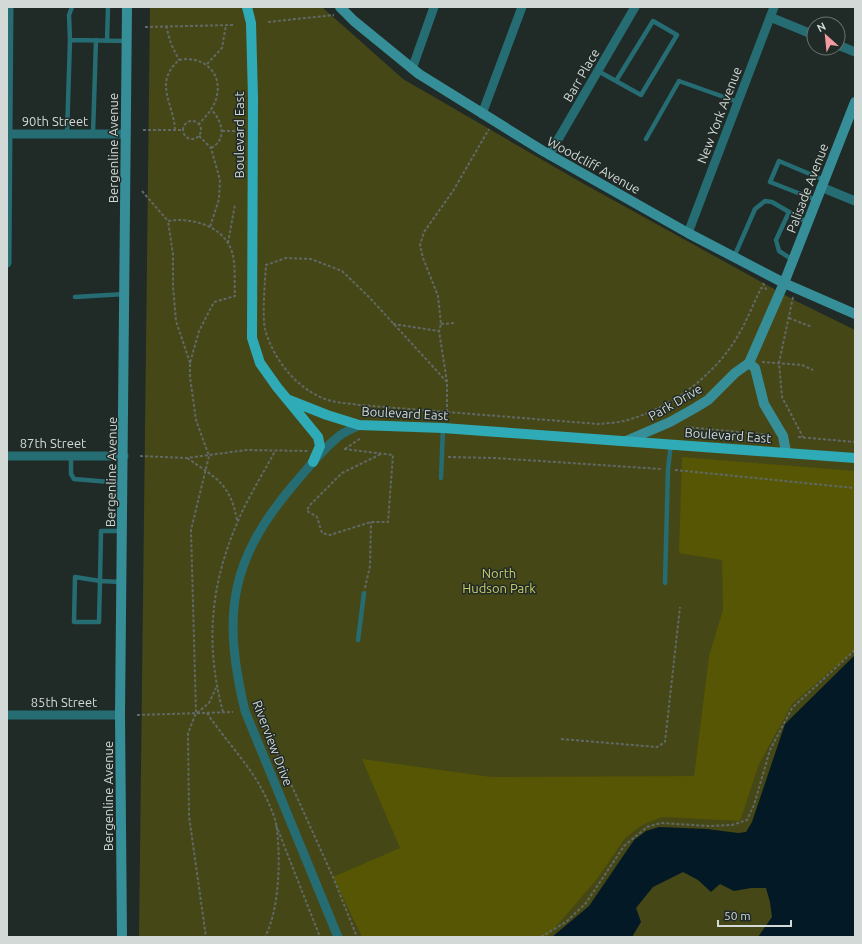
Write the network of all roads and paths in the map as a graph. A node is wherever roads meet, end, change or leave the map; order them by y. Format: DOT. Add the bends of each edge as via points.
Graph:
graph roads {
  1 [pos="9,7"];
  2 [pos="72,7"];
  3 [pos="108,7"];
  4 [pos="127,7"];
  5 [pos="247,7"];
  6 [pos="434,7"];
  7 [pos="522,7"];
  8 [pos="635,7"];
  9 [pos="774,7"];
  10 [pos="343,10"];
  11 [pos="770,17"];
  12 [pos="268,22"];
  13 [pos="8,25"];
  14 [pos="226,25"];
  15 [pos="233,25"];
  16 [pos="166,26"];
  17 [pos="145,27"];
  18 [pos="806,32"];
  19 [pos="70,40"];
  20 [pos="96,40"];
  21 [pos="107,41"];
  22 [pos="127,41"];
  23 [pos="179,60"];
  24 [pos="207,64"];
  25 [pos="412,68"];
  26 [pos="598,71"];
  27 [pos="616,81"];
  28 [pos="738,102"];
  29 [pos="855,102"];
  30 [pos="211,109"];
  31 [pos="482,114"];
  32 [pos="494,121"];
  33 [pos="199,124"];
  34 [pos="143,130"];
  35 [pos="175,130"];
  36 [pos="184,130"];
  37 [pos="222,131"];
  38 [pos="236,131"];
  39 [pos="8,134"];
  40 [pos="67,134"];
  41 [pos="93,134"];
  42 [pos="126,134"];
  43 [pos="199,136"];
  44 [pos="646,139"];
  45 [pos="211,148"];
  46 [pos="549,155"];
  47 [pos="823,183"];
  48 [pos="142,191"];
  49 [pos="816,200"];
  50 [pos="855,201"];
  51 [pos="235,204"];
  52 [pos="789,212"];
  53 [pos="168,221"];
  54 [pos="808,223"];
  55 [pos="210,227"];
  56 [pos="688,233"];
  57 [pos="228,243"];
  58 [pos="734,257"];
  59 [pos="793,260"];
  60 [pos="7,263"];
  61 [pos="761,278"];
  62 [pos="784,283"];
  63 [pos="125,294"];
  64 [pos="75,297"];
  65 [pos="793,298"];
  66 [pos="855,314"];
  67 [pos="789,318"];
  68 [pos="455,323"];
  69 [pos="393,324"];
  70 [pos="441,324"];
  71 [pos="812,327"];
  72 [pos="439,331"];
  73 [pos="190,363"];
  74 [pos="749,363"];
  75 [pos="779,363"];
  76 [pos="813,370"];
  77 [pos="447,382"];
  78 [pos="289,400"];
  79 [pos="447,412"];
  80 [pos="650,412"];
  81 [pos="653,417"];
  82 [pos="359,425"];
  83 [pos="686,427"];
  84 [pos="443,428"];
  85 [pos="772,436"];
  86 [pos="798,437"];
  87 [pos="803,437"];
  88 [pos="361,438"];
  89 [pos="626,441"];
  90 [pos="855,442"];
  91 [pos="670,444"];
  92 [pos="275,451"];
  93 [pos="311,451"];
  94 [pos="786,452"];
  95 [pos="381,454"];
  96 [pos="7,456"];
  97 [pos="71,456"];
  98 [pos="124,456"];
  99 [pos="140,456"];
  100 [pos="209,456"];
  101 [pos="442,457"];
  102 [pos="187,458"];
  103 [pos="495,458"];
  104 [pos="855,458"];
  105 [pos="313,462"];
  106 [pos="205,471"];
  107 [pos="441,478"];
  108 [pos="124,483"];
  109 [pos="238,521"];
  110 [pos="372,522"];
  111 [pos="123,531"];
  112 [pos="100,581"];
  113 [pos="122,582"];
  114 [pos="665,583"];
  115 [pos="364,593"];
  116 [pos="680,607"];
  117 [pos="358,640"];
  118 [pos="855,650"];
  119 [pos="216,687"];
  120 [pos="258,711"];
  121 [pos="223,712"];
  122 [pos="233,712"];
  123 [pos="196,713"];
  124 [pos="207,713"];
  125 [pos="7,715"];
  126 [pos="120,715"];
  127 [pos="138,715"];
  128 [pos="561,739"];
  129 [pos="276,822"];
  130 [pos="122,937"];
  131 [pos="206,937"];
  132 [pos="265,937"];
  133 [pos="320,937"];
  134 [pos="338,937"];
  135 [pos="357,937"];
  136 [pos="541,937"];
  1 -- 13 [label="street"];
  2 -- 19 [label="lane" via="69,15"];
  3 -- 21 [label="lane"];
  4 -- 22 [label="main road, Bergenline Avenue"];
  5 -- 78 [label="main road, Boulevard East" via="251,23 252,338 260,363 277,388"];
  6 -- 25 [label="street"];
  7 -- 31 [label="street"];
  8 -- 26 [label="street, Barr Place"];
  9 -- 11 [label="street, New York Avenue"];
  10 -- 12 [label="path"];
  10 -- 25 [label="main road, Woodcliff Avenue"];
  11 -- 18 [label="street"];
  11 -- 28 [label="street, New York Avenue"];
  13 -- 39 [label="street"];
  14 -- 15 [label="path"];
  14 -- 16 [label="path"];
  14 -- 24 [label="path" via="222,48"];
  16 -- 17 [label="path"];
  16 -- 23 [label="path"];
  19 -- 20 [label="lane"];
  19 -- 40 [label="lane"];
  20 -- 21 [label="lane"];
  20 -- 41 [label="lane"];
  21 -- 22 [label="lane"];
  22 -- 42 [label="main road, Bergenline Avenue"];
  23 -- 24 [label="path" via="193,58"];
  23 -- 35 [label="path" via="170,70 166,85"];
  24 -- 30 [label="path" via="217,86 217,94"];
  25 -- 31 [label="main road, Woodcliff Avenue"];
  26 -- 27 [label="lane"];
  26 -- 46 [label="street, Barr Place"];
  27 -- 27 [label="lane" via="653,21 677,35 641,95"];
  28 -- 44 [label="lane" via="679,81"];
  28 -- 56 [label="street, New York Avenue"];
  29 -- 47 [label="main road, Palisade Avenue"];
  30 -- 33 [label="path"];
  30 -- 37 [label="path" via="219,119"];
  31 -- 32 [label="main road, Woodcliff Avenue"];
  32 -- 46 [label="main road, Woodcliff Avenue"];
  32 -- 70 [label="path" via="424,232 420,245 438,296"];
  33 -- 36 [label="path" via="189,121"];
  33 -- 43 [label="path"];
  34 -- 35 [label="path"];
  35 -- 36 [label="path"];
  36 -- 43 [label="path" via="188,138"];
  37 -- 38 [label="path"];
  37 -- 45 [label="path" via="219,142"];
  39 -- 40 [label="street, 90th Street"];
  39 -- 60 [label="street"];
  40 -- 41 [label="street, 90th Street"];
  41 -- 42 [label="street, 90th Street"];
  42 -- 63 [label="main road, Bergenline Avenue"];
  43 -- 45 [label="path"];
  45 -- 55 [label="path" via="220,180 220,190"];
  46 -- 56 [label="main road, Woodcliff Avenue"];
  47 -- 49 [label="main road, Palisade Avenue"];
  47 -- 49 [label="lane" via="779,161 770,182"];
  47 -- 50 [label="street"];
  48 -- 53 [label="path"];
  49 -- 54 [label="main road, Palisade Avenue"];
  51 -- 57 [label="path"];
  52 -- 54 [label="lane"];
  52 -- 58 [label="lane" via="772,202 760,204 755,209"];
  52 -- 59 [label="lane" via="776,240 780,251"];
  53 -- 55 [label="path" via="178,219"];
  53 -- 73 [label="path" via="173,254 176,321"];
  54 -- 59 [label="main road, Palisade Avenue"];
  55 -- 57 [label="path"];
  56 -- 58 [label="main road, Woodcliff Avenue"];
  57 -- 73 [label="path" via="234,262 235,296 214,302 199,331"];
  58 -- 62 [label="main road, Woodcliff Avenue"];
  59 -- 62 [label="main road, Palisade Avenue"];
  61 -- 80 [label="path" via="766,288 761,288 726,354 710,372 692,386"];
  62 -- 66 [label="main road, Woodcliff Avenue"];
  62 -- 74 [label="main road, Park Drive"];
  63 -- 64 [label="lane"];
  63 -- 98 [label="main road, Bergenline Avenue"];
  65 -- 67 [label="path"];
  67 -- 71 [label="path"];
  67 -- 75 [label="path"];
  68 -- 70 [label="path"];
  69 -- 72 [label="path"];
  69 -- 77 [label="path"];
  69 -- 79 [label="path" via="342,271 311,260 286,258 266,265 265,328 284,369 305,388 326,399 358,405"];
  70 -- 72 [label="path"];
  72 -- 77 [label="path"];
  73 -- 100 [label="path" via="196,420"];
  74 -- 75 [label="path"];
  74 -- 89 [label="main road, Park Drive" via="696,408"];
  74 -- 94 [label="main road" via="755,368 764,404 784,436"];
  75 -- 76 [label="path" via="802,365"];
  75 -- 87 [label="path" via="782,397"];
  77 -- 79 [label="path"];
  78 -- 82 [label="main road, Boulevard East"];
  78 -- 105 [label="main road" via="319,439 320,446"];
  79 -- 80 [label="path" via="598,424 630,420"];
  80 -- 81 [label="path"];
  82 -- 84 [label="main road, Boulevard East"];
  82 -- 105 [label="street, Riverview Drive" via="338,437"];
  83 -- 85 [label="path"];
  84 -- 89 [label="main road, Boulevard East"];
  84 -- 101 [label="lane"];
  86 -- 87 [label="path"];
  87 -- 90 [label="path"];
  88 -- 95 [label="path" via="344,449"];
  89 -- 91 [label="main road, Boulevard East"];
  91 -- 94 [label="main road, Boulevard East"];
  91 -- 114 [label="lane"];
  92 -- 93 [label="path"];
  92 -- 100 [label="path" via="246,450"];
  92 -- 109 [label="path"];
  94 -- 104 [label="main road, Boulevard East"];
  95 -- 110 [label="path" via="393,455 388,522"];
  95 -- 110 [label="path" via="342,473 307,511 317,517 322,533 330,535"];
  96 -- 97 [label="street, 87th Street"];
  97 -- 98 [label="street, 87th Street"];
  97 -- 108 [label="lane" via="71,474 74,479"];
  98 -- 108 [label="main road, Bergenline Avenue"];
  99 -- 102 [label="path"];
  100 -- 102 [label="path"];
  100 -- 106 [label="path"];
  101 -- 103 [label="path"];
  101 -- 107 [label="lane"];
  102 -- 106 [label="path"];
  105 -- 134 [label="street, Riverview Drive" via="275,506 253,543 235,595 233,634 236,673 245,711"];
  106 -- 109 [label="path" via="215,476 228,493"];
  106 -- 123 [label="path" via="191,530"];
  108 -- 111 [label="main road, Bergenline Avenue"];
  109 -- 119 [label="path" via="218,578 213,612 212,660"];
  110 -- 115 [label="path" via="370,566"];
  111 -- 112 [label="lane" via="101,531"];
  111 -- 113 [label="main road, Bergenline Avenue"];
  112 -- 112 [label="lane" via="99,622 74,622 75,578"];
  112 -- 113 [label="lane"];
  113 -- 126 [label="main road, Bergenline Avenue"];
  115 -- 117 [label="lane"];
  116 -- 128 [label="path" via="665,742 657,747"];
  118 -- 136 [label="path" via="792,708 770,750 754,805 746,820 732,825 661,823 647,827 624,846 586,904 566,922"];
  119 -- 121 [label="path"];
  119 -- 123 [label="path" via="209,703"];
  120 -- 135 [label="path" via="333,877"];
  121 -- 122 [label="path"];
  121 -- 124 [label="path"];
  123 -- 124 [label="path"];
  123 -- 127 [label="path"];
  123 -- 131 [label="path" via="188,733 189,816"];
  124 -- 129 [label="path" via="259,784"];
  125 -- 126 [label="street, 85th Street"];
  126 -- 130 [label="main road, Bergenline Avenue"];
  129 -- 132 [label="path" via="278,892"];
  129 -- 133 [label="path"];
}
